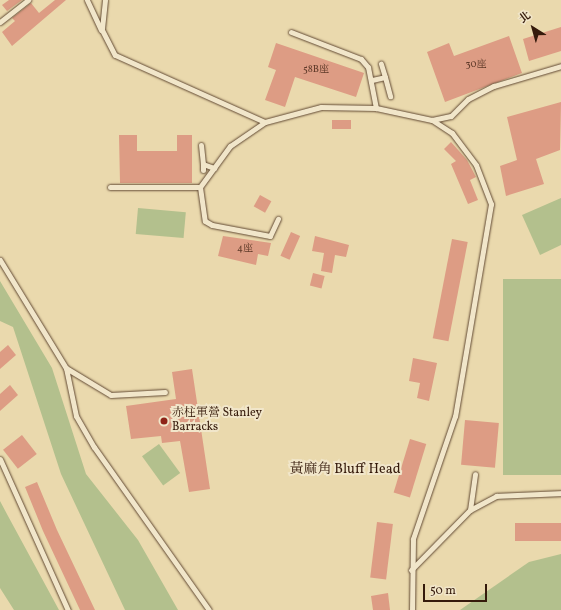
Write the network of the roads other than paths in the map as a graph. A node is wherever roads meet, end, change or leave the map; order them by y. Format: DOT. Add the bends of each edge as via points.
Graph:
graph roads {
  1 [pos="28,0"];
  2 [pos="87,0"];
  3 [pos="105,0"];
  4 [pos="0,22"];
  5 [pos="102,30"];
  6 [pos="291,32"];
  7 [pos="381,64"];
  8 [pos="561,66"];
  9 [pos="384,77"];
  10 [pos="372,80"];
  11 [pos="390,96"];
  12 [pos="376,108"];
  13 [pos="432,120"];
  14 [pos="266,122"];
  15 [pos="201,145"];
  16 [pos="203,164"];
  17 [pos="214,168"];
  18 [pos="203,170"];
  19 [pos="110,187"];
  20 [pos="200,187"];
  21 [pos="278,219"];
  22 [pos="0,260"];
  23 [pos="66,368"];
  24 [pos="165,392"];
  25 [pos="0,459"];
  26 [pos="475,474"];
  27 [pos="561,493"];
  28 [pos="470,510"];
  29 [pos="411,570"];
  30 [pos="200,598"];
  31 [pos="68,610"];
  32 [pos="203,610"];
  33 [pos="209,610"];
  34 [pos="412,610"];
  1 -- 4 [label="lane"];
  2 -- 5 [label="lane"];
  3 -- 5 [label="lane"];
  5 -- 14 [label="lane" via="115,55"];
  6 -- 10 [label="lane" via="361,59 368,67"];
  7 -- 9 [label="lane"];
  8 -- 13 [label="lane" via="494,86 468,99 451,116"];
  9 -- 10 [label="lane"];
  9 -- 11 [label="lane"];
  10 -- 12 [label="lane"];
  12 -- 13 [label="lane"];
  12 -- 14 [label="lane" via="321,107"];
  13 -- 29 [label="lane" via="452,133 470,154 484,181 491,204 455,416 413,539"];
  14 -- 17 [label="lane" via="230,146"];
  15 -- 16 [label="lane"];
  16 -- 17 [label="lane"];
  16 -- 18 [label="lane"];
  17 -- 20 [label="lane"];
  19 -- 20 [label="lane"];
  20 -- 21 [label="lane" via="204,221 212,225 270,236"];
  22 -- 23 [label="lane"];
  23 -- 24 [label="lane" via="111,395"];
  23 -- 30 [label="lane" via="76,416 94,448"];
  25 -- 31 [label="lane"];
  26 -- 28 [label="lane"];
  27 -- 28 [label="lane" via="496,496"];
  28 -- 29 [label="lane"];
  29 -- 34 [label="lane"];
  30 -- 32 [label="lane"];
  30 -- 33 [label="lane"];
}
